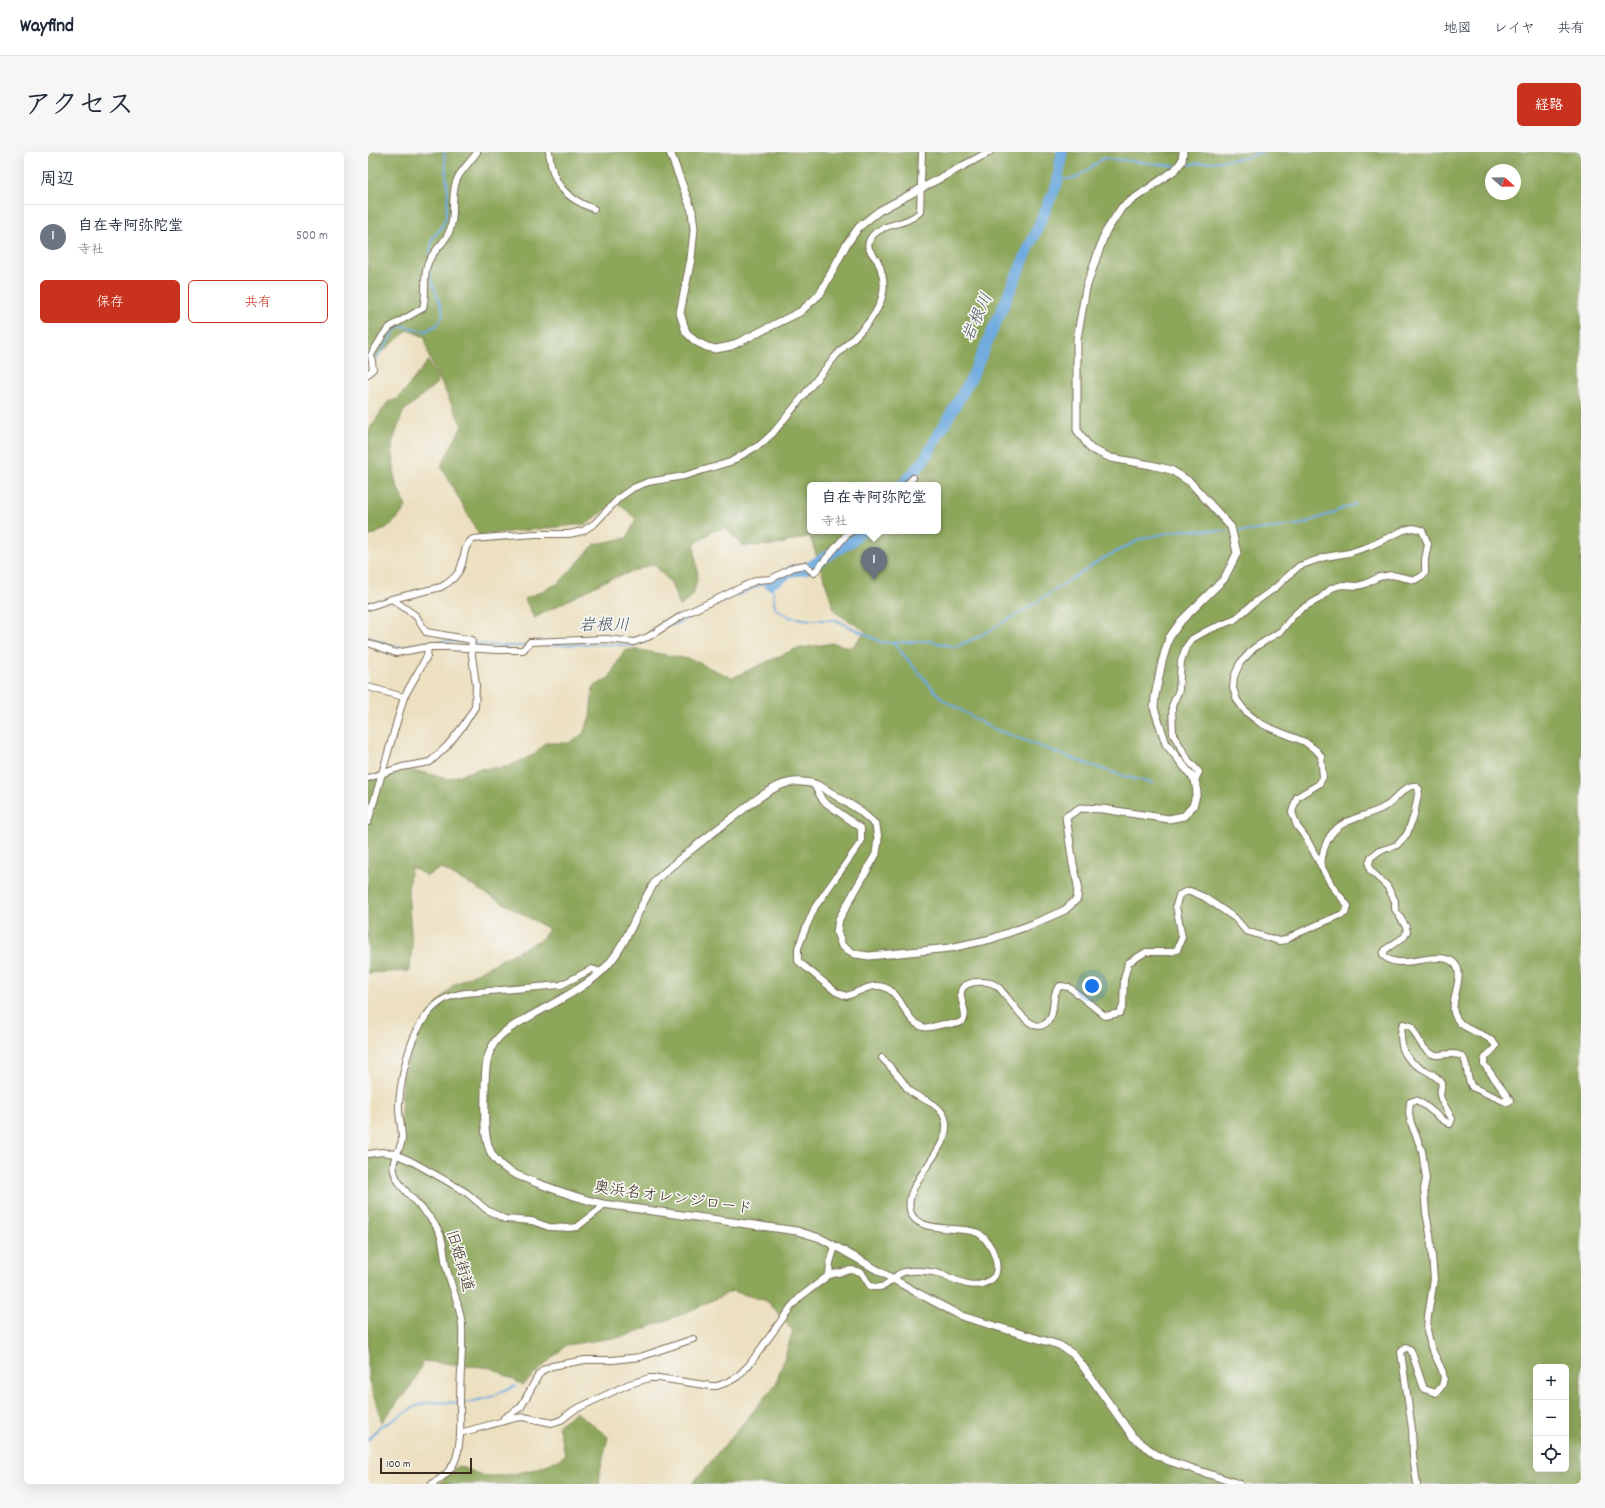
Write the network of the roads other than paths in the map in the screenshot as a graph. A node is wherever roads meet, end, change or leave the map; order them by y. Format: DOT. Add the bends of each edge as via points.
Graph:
graph roads {
  1 [pos="477,152"];
  2 [pos="549,152"];
  3 [pos="670,152"];
  4 [pos="922,152"];
  5 [pos="989,152"];
  6 [pos="1184,152"];
  7 [pos="921,189"];
  8 [pos="594,208"];
  9 [pos="368,374"];
  10 [pos="913,478"];
  11 [pos="909,482"];
  12 [pos="847,534"];
  13 [pos="392,598"];
  14 [pos="368,608"];
  15 [pos="368,643"];
  16 [pos="428,647"];
  17 [pos="471,648"];
  18 [pos="368,688"];
  19 [pos="404,697"];
  20 [pos="383,774"];
  21 [pos="368,778"];
  22 [pos="1195,780"];
  23 [pos="813,783"];
  24 [pos="368,822"];
  25 [pos="1321,865"];
  26 [pos="601,972"];
  27 [pos="882,1058"];
  28 [pos="368,1154"];
  29 [pos="395,1154"];
  30 [pos="603,1204"];
  31 [pos="835,1246"];
  32 [pos="829,1275"];
  33 [pos="893,1278"];
  34 [pos="693,1339"];
  35 [pos="495,1423"];
  36 [pos="460,1433"];
  37 [pos="432,1484"];
  38 [pos="1239,1484"];
  39 [pos="1417,1484"];
  1 -- 9 [label="street" via="456,182 452,222 448,235 430,258 426,268 423,308 390,327 371,355 373,369"];
  2 -- 8 [label="street" via="554,175 560,187 578,202"];
  3 -- 7 [label="street" via="692,211 694,229 680,313 686,332 695,341 716,349 731,346 800,312 820,294 846,245 859,227 879,211"];
  4 -- 7 [label="street"];
  5 -- 7 [label="street"];
  6 -- 22 [label="street" via="1182,161 1175,170 1122,207 1105,233 1086,288 1077,339 1077,430 1091,449 1111,458 1170,470 1190,482 1231,527 1237,553 1224,579 1180,621 1169,638 1155,696 1154,708 1166,744"];
  7 -- 13 [label="street" via="920,212 914,218 882,228 870,239 869,251 877,261 883,292 868,324 835,357 761,444 730,462 633,488 620,497 595,523 576,534 477,538 468,542 461,568 448,583 442,587"];
  10 -- 11 [label="street"];
  12 -- 17 [label="street" via="814,573 805,565 794,567 771,578 758,580 683,615 634,642 569,640 530,642 523,650"];
  13 -- 14 [label="street"];
  13 -- 17 [label="street" via="416,616 426,632 472,640"];
  15 -- 16 [label="street" via="396,653"];
  16 -- 17 [label="street"];
  16 -- 19 [label="street" via="427,656"];
  17 -- 20 [label="street" via="476,685 475,707 463,726 430,762 402,767"];
  18 -- 19 [label="street"];
  19 -- 20 [label="street"];
  20 -- 21 [label="street"];
  20 -- 24 [label="street"];
  22 -- 23 [label="street, 奥浜名オレンジロード" via="1197,792 1193,806 1184,816 1169,819 1080,808 1066,817 1078,885 1077,899 1065,910 991,939 950,948 869,956 855,954 842,946 837,932 839,919 876,854 876,825 859,810"];
  22 -- 25 [label="street" via="1199,772 1189,761 1173,734 1172,706 1179,690 1181,661 1192,639 1234,620 1298,566 1356,551 1404,530 1422,530 1428,544 1425,573 1422,576 1415,580 1392,575 1357,586 1342,585 1332,588 1301,609 1281,631 1250,652 1240,663 1234,676 1233,688 1237,700 1246,712 1268,728 1305,742 1321,756 1323,777 1319,784 1297,797 1292,812 1297,826"];
  23 -- 25 [label="street" via="823,801 862,828 861,842 815,907 798,948 798,961 836,992 846,996 873,986 892,990 916,1024 924,1028 961,1022 965,1012 962,988 976,982 986,982 998,987 1018,1013 1039,1026 1050,1019 1055,995 1060,986 1070,987 1105,1016 1120,1013 1128,963 1146,952 1177,950 1182,937 1176,906 1183,892 1190,891 1204,896 1235,918 1246,931 1279,942 1345,913 1348,906 1332,886"];
  23 -- 26 [label="street, 奥浜名オレンジロード" via="783,784 769,791 657,879 615,956"];
  25 -- 39 [label="street" via="1323,851 1330,835 1338,827 1385,807 1409,786 1416,786 1419,789 1407,834 1397,845 1379,851 1371,857 1369,863 1370,870 1387,886 1407,932 1383,954 1394,961 1443,958 1453,962 1458,969 1454,1013 1459,1022 1469,1030 1493,1041 1496,1046 1485,1057 1484,1064 1510,1100 1506,1102 1472,1088 1467,1077 1466,1062 1462,1056 1452,1053 1437,1056 1430,1053 1411,1026 1403,1024 1403,1050 1415,1065 1442,1083 1441,1099 1452,1119 1450,1124 1445,1122 1423,1103 1416,1100 1410,1102 1411,1123 1422,1151 1426,1179 1424,1189 1434,1279 1427,1330 1444,1378 1436,1393 1424,1389 1411,1350 1406,1347 1401,1352"];
  26 -- 29 [label="street, 旧姫街道" via="592,969 561,985 456,995 443,1000 424,1018 404,1068 399,1104 402,1142"];
  26 -- 30 [label="street, 奥浜名オレンジロード" via="565,996 514,1024 497,1038 487,1059 485,1110 489,1149 507,1170 559,1192"];
  27 -- 33 [label="street" via="911,1092 939,1108 946,1121 946,1135 916,1184 909,1202 913,1217 932,1227 979,1233 986,1240 998,1267 994,1277 988,1282 975,1285 927,1271 902,1272"];
  28 -- 29 [label="street"];
  29 -- 30 [label="street" via="445,1180 467,1193 487,1210 505,1219 569,1228 577,1226"];
  29 -- 36 [label="street, 旧姫街道" via="393,1170 399,1183 434,1222 441,1235 445,1262 458,1304 462,1324"];
  30 -- 31 [label="street, 奥浜名オレンジロード" via="797,1231"];
  31 -- 32 [label="street"];
  31 -- 33 [label="street, 奥浜名オレンジロード"];
  32 -- 33 [label="street" via="857,1271 875,1288 887,1285"];
  32 -- 35 [label="street" via="800,1297 749,1365 728,1382 711,1386 650,1378 629,1384 552,1423 524,1417"];
  33 -- 38 [label="street, 奥浜名オレンジロード" via="961,1316 1059,1344 1073,1354 1082,1365 1133,1437 1168,1461"];
  34 -- 35 [label="street" via="640,1357 585,1360 552,1366 538,1376 517,1411"];
  35 -- 36 [label="street"];
  36 -- 37 [label="street, 旧姫街道" via="456,1459 444,1476"];
}
